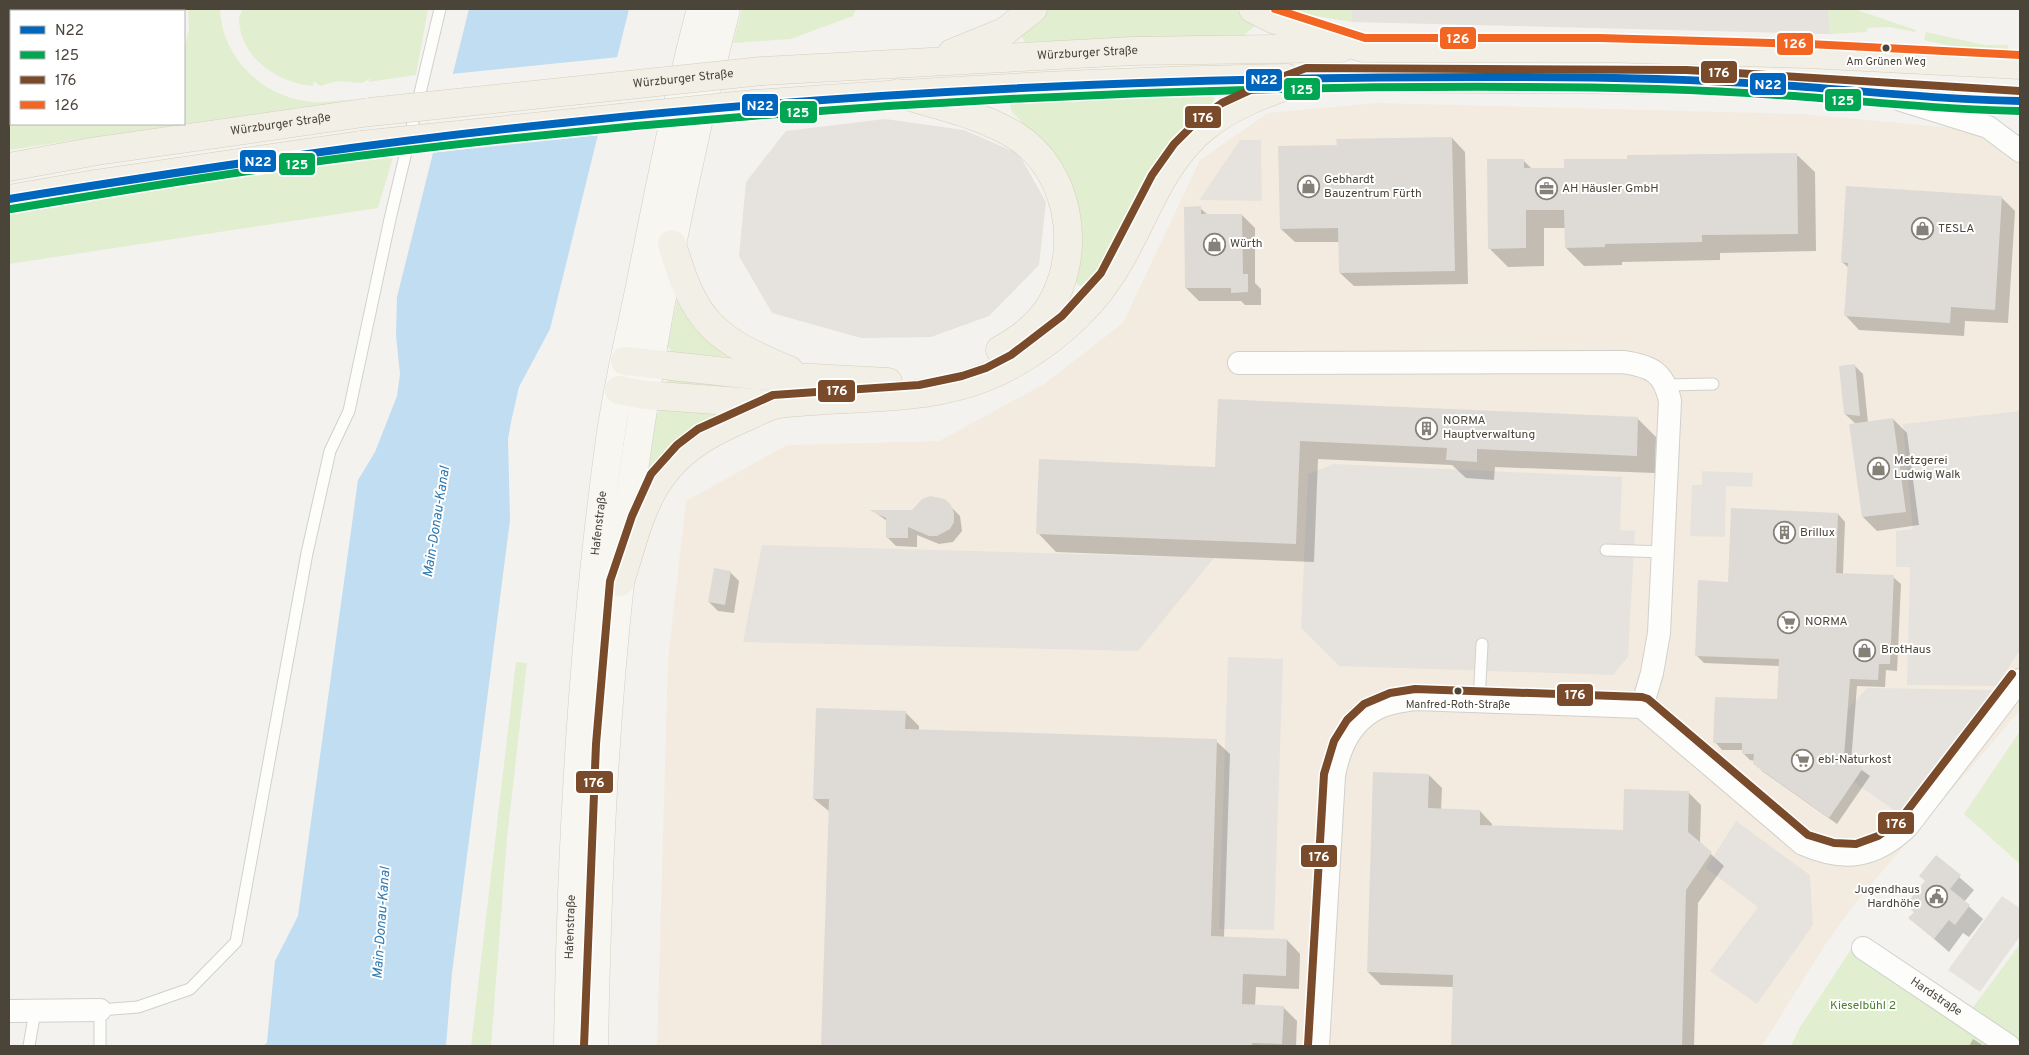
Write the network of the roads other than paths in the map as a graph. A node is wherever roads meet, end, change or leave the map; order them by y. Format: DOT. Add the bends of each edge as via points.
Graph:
graph roads {
  1 [pos="440,9"];
  2 [pos="701,9"];
  3 [pos="726,9"];
  4 [pos="1034,9"];
  5 [pos="1253,9"];
  6 [pos="1363,48"];
  7 [pos="934,61"];
  8 [pos="2020,65"];
  9 [pos="1309,78"];
  10 [pos="1879,92"];
  11 [pos="898,94"];
  12 [pos="2020,101"];
  13 [pos="2020,151"];
  14 [pos="9,167"];
  15 [pos="9,199"];
  16 [pos="672,244"];
  17 [pos="637,362"];
  18 [pos="1239,363"];
  19 [pos="811,379"];
  20 [pos="1713,384"];
  21 [pos="1667,385"];
  22 [pos="619,390"];
  23 [pos="645,395"];
  24 [pos="776,404"];
  25 [pos="1606,550"];
  26 [pos="1663,552"];
  27 [pos="620,582"];
  28 [pos="1482,644"];
  29 [pos="2020,680"];
  30 [pos="1479,702"];
  31 [pos="1642,707"];
  32 [pos="1862,948"];
  33 [pos="100,1010"];
  34 [pos="9,1011"];
  35 [pos="35,1011"];
  36 [pos="29,1046"];
  37 [pos="100,1046"];
  38 [pos="568,1046"];
  39 [pos="594,1046"];
  40 [pos="1318,1046"];
  41 [pos="2009,1046"];
  1 -- 33 [label="lane" via="390,218 349,411 330,451 309,544 236,942 190,989 138,1007"];
  2 -- 17 [label="main road, Hafenstraße" via="678,99"];
  3 -- 16 [label="main road, Hafenstraße" via="704,92"];
  4 -- 7 [label="main road" via="1004,32"];
  5 -- 6 [label="main road" via="1273,19"];
  6 -- 7 [label="main road, Würzburger Straße" via="1133,51"];
  6 -- 8 [label="main road, Würzburger Straße" via="1620,48 1827,54"];
  7 -- 14 [label="main road, Würzburger Straße, bridge" via="762,71 370,112 97,151"];
  9 -- 10 [label="main road" via="1687,80"];
  9 -- 11 [label="main road" via="1181,80"];
  9 -- 24 [label="main road" via="1226,112 1204,128 1182,150 1160,181 1109,279 1069,323 1016,363 973,383 920,395"];
  10 -- 12 [label="main road"];
  10 -- 13 [label="street" via="1988,128"];
  11 -- 15 [label="main road, bridge" via="754,104 361,145"];
  11 -- 19 [label="main road" via="986,120 1017,136 1044,163 1060,191 1068,226 1063,276 1054,299 1029,332 970,365 882,383"];
  16 -- 17 [label="main road, Hafenstraße"];
  16 -- 19 [label="main road" via="683,282 699,311 724,338 752,355"];
  17 -- 19 [label="main road"];
  17 -- 22 [label="main road, Hafenstraße"];
  17 -- 23 [label="main road, Hafenstraße"];
  18 -- 21 [label="street" via="1623,362 1641,364 1657,372"];
  20 -- 21 [label="lane"];
  21 -- 26 [label="street" via="1670,401"];
  22 -- 23 [label="main road"];
  22 -- 38 [label="main road, Hafenstraße" via="608,448 594,570 579,761"];
  23 -- 24 [label="main road"];
  23 -- 27 [label="main road, Hafenstraße"];
  24 -- 27 [label="main road" via="703,438 669,467 650,497"];
  25 -- 26 [label="lane"];
  26 -- 31 [label="street" via="1659,633"];
  27 -- 39 [label="main road, Hafenstraße" via="606,744"];
  28 -- 30 [label="lane"];
  29 -- 31 [label="street" via="1907,828 1891,843 1864,854 1822,852 1803,844"];
  30 -- 31 [label="street"];
  30 -- 40 [label="street" via="1415,699 1380,706 1358,721 1338,753"];
  32 -- 41 [label="street, Hardstraße"];
  33 -- 35 [label="street"];
  33 -- 37 [label="lane"];
  34 -- 35 [label="street"];
  35 -- 36 [label="lane"];
}
